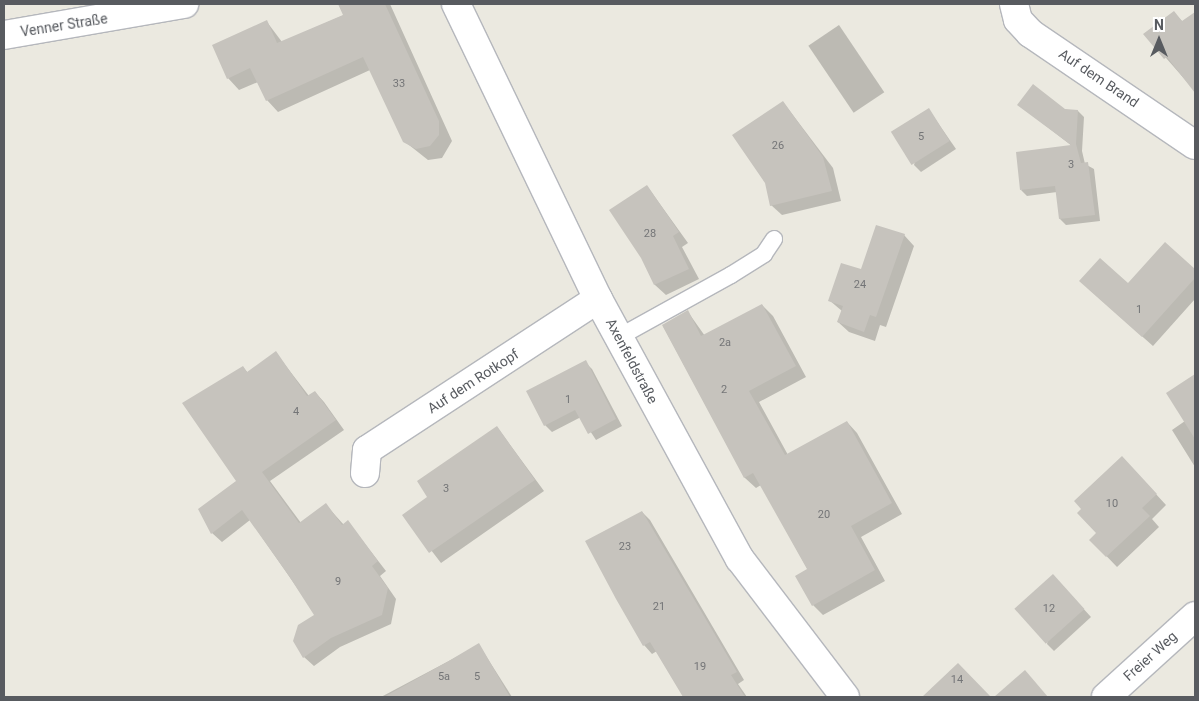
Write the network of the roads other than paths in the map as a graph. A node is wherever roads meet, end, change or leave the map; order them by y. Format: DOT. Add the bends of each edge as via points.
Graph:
graph roads {
  1 [pos="184,4"];
  2 [pos="456,4"];
  3 [pos="1014,4"];
  4 [pos="4,35"];
  5 [pos="1195,144"];
  6 [pos="774,239"];
  7 [pos="598,299"];
  8 [pos="619,337"];
  9 [pos="365,473"];
  10 [pos="1195,616"];
  11 [pos="845,697"];
  12 [pos="1106,697"];
  1 -- 4 [label="street, Venner Straße"];
  2 -- 7 [label="street, Axenfeldstraße"];
  3 -- 5 [label="street, Auf dem Brand" via="1018,20 1030,33"];
  6 -- 8 [label="lane" via="764,254 731,275"];
  7 -- 8 [label="street, Axenfeldstraße"];
  7 -- 9 [label="street, Auf dem Rotkopf" via="367,450"];
  8 -- 11 [label="street, Axenfeldstraße" via="740,559"];
  10 -- 12 [label="street, Freier Weg"];
}
